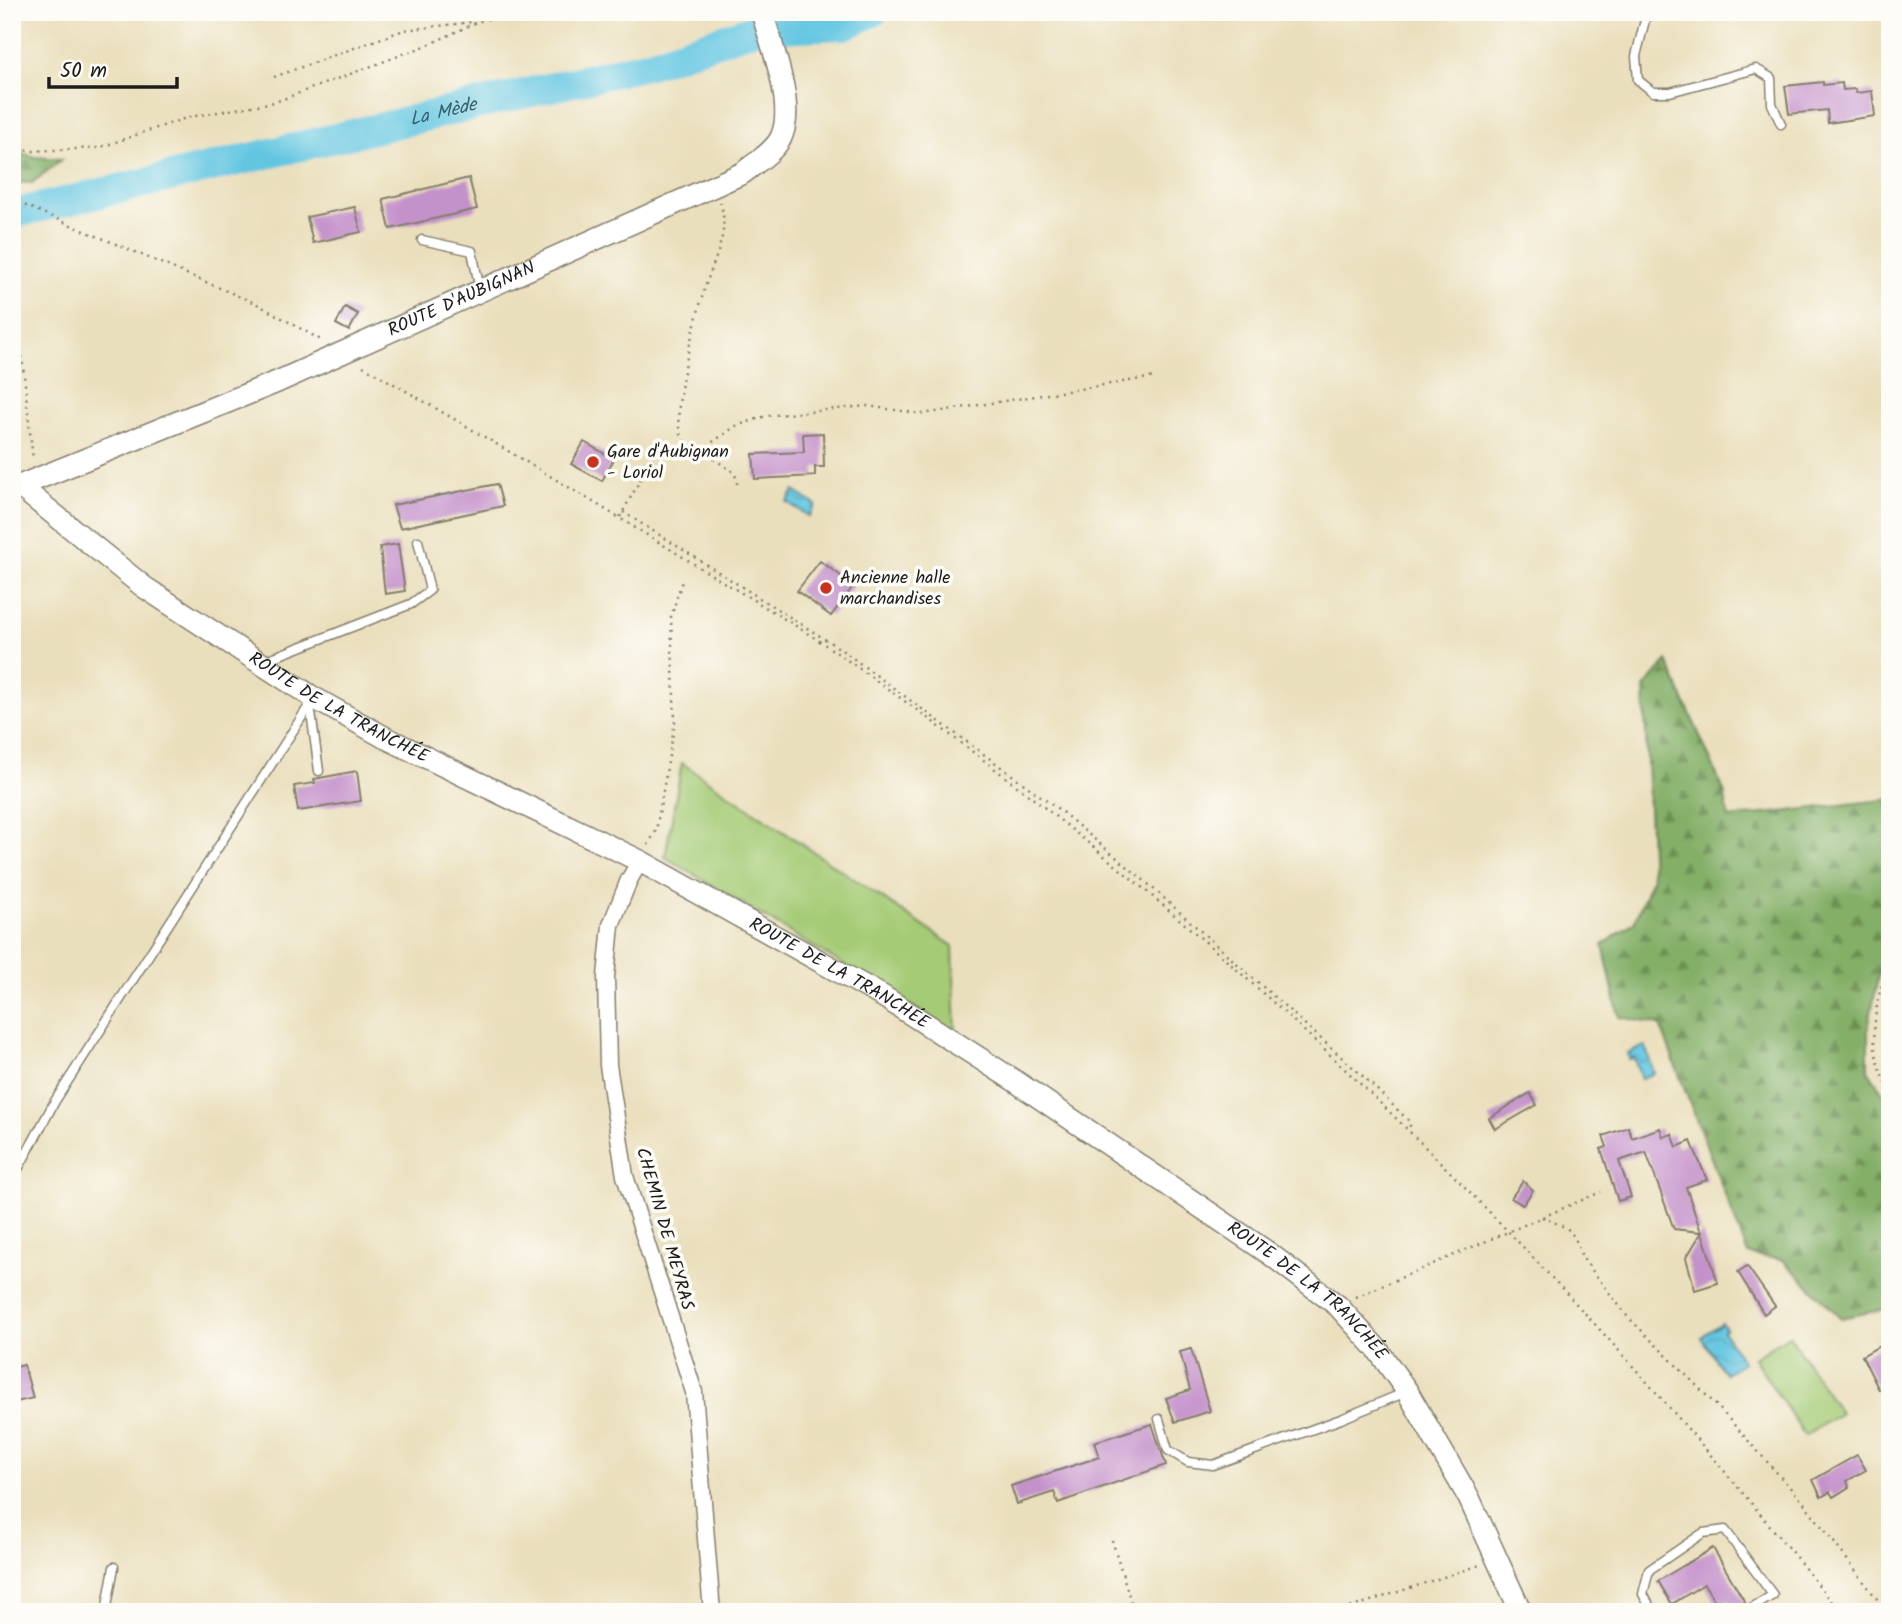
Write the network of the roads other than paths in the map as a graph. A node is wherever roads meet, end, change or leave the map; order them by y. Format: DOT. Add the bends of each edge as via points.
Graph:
graph roads {
  1 [pos="762,12"];
  2 [pos="1647,12"];
  3 [pos="1781,124"];
  4 [pos="422,240"];
  5 [pos="481,290"];
  6 [pos="22,485"];
  7 [pos="418,541"];
  8 [pos="259,663"];
  9 [pos="312,702"];
  10 [pos="319,771"];
  11 [pos="640,861"];
  12 [pos="12,1180"];
  13 [pos="1407,1391"];
  14 [pos="1159,1419"];
  15 [pos="114,1567"];
  16 [pos="106,1612"];
  17 [pos="712,1612"];
  18 [pos="1521,1612"];
  19 [pos="1653,1612"];
  20 [pos="1745,1612"];
  1 -- 5 [label="street, ROUTE D'AUBIGNAN" via="785,96 787,117 782,137 743,173"];
  2 -- 3 [label="lane" via="1636,56 1638,79 1653,92 1671,92 1756,69 1771,78 1772,104"];
  4 -- 5 [label="lane" via="472,251"];
  5 -- 6 [label="street, ROUTE D'AUBIGNAN" via="277,382"];
  6 -- 8 [label="street, ROUTE DE LA TRANCHÉE" via="144,587"];
  7 -- 8 [label="lane" via="430,590 411,604"];
  8 -- 9 [label="street, ROUTE DE LA TRANCHÉE"];
  9 -- 10 [label="lane"];
  9 -- 11 [label="street, ROUTE DE LA TRANCHÉE"];
  9 -- 12 [label="lane" via="55,1101"];
  11 -- 13 [label="street, ROUTE DE LA TRANCHÉE" via="884,997 1270,1254 1338,1306"];
  11 -- 17 [label="street, CHEMIN DE MEYRAS" via="611,925 606,977 608,1065 625,1175 694,1392"];
  13 -- 14 [label="lane" via="1213,1465 1188,1462 1168,1450"];
  13 -- 18 [label="street, ROUTE DE LA TRANCHÉE" via="1439,1442"];
  15 -- 16 [label="lane"];
  19 -- 20 [label="lane" via="1643,1594 1649,1570 1703,1533 1725,1530 1773,1595"];
}
